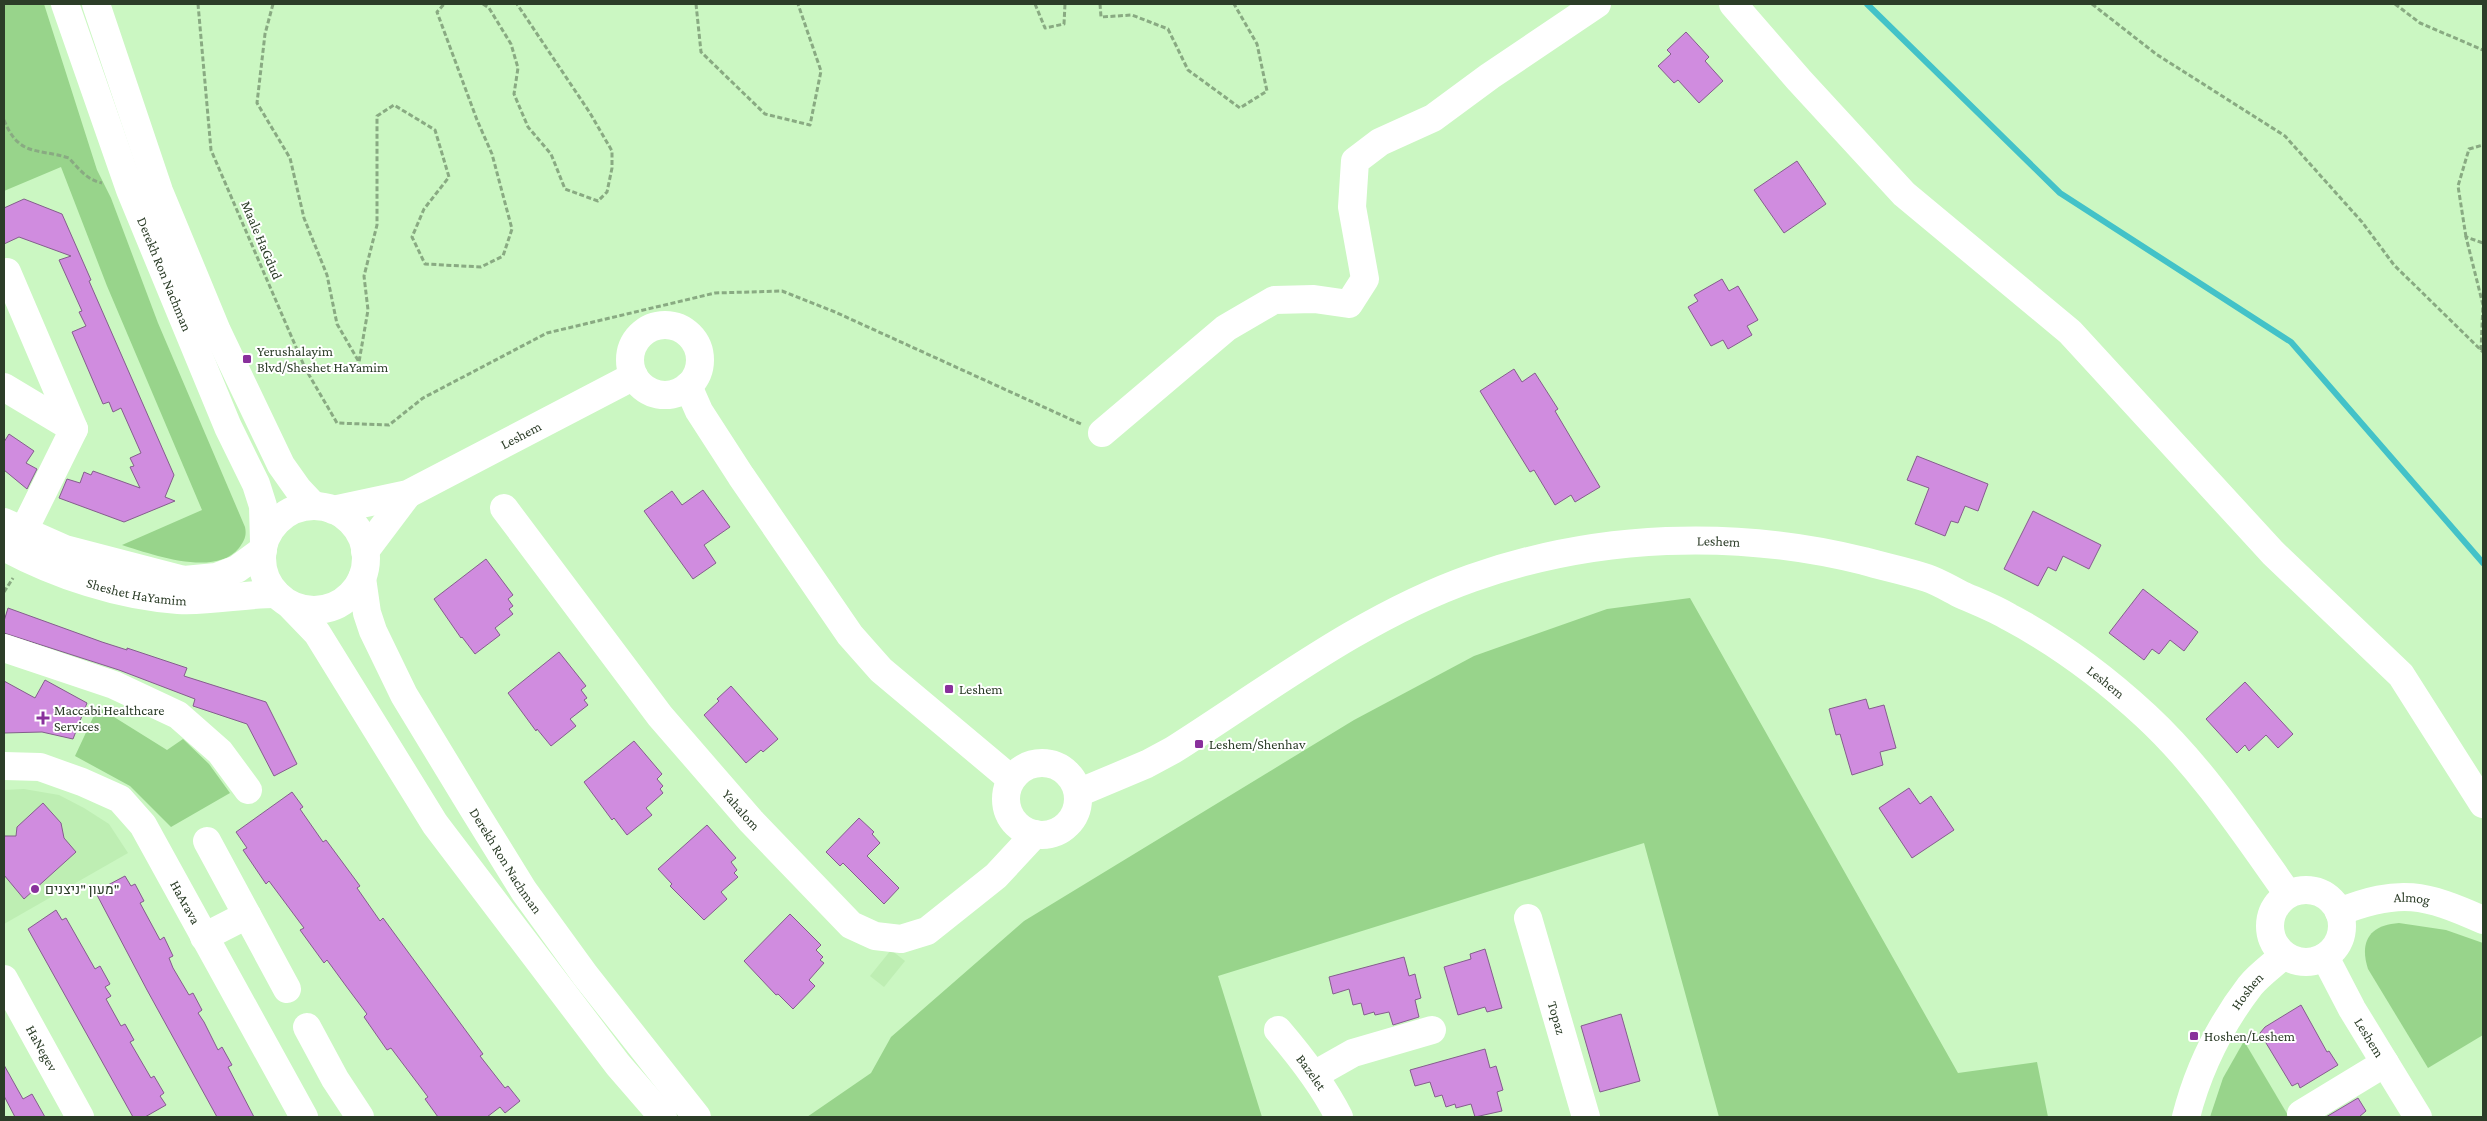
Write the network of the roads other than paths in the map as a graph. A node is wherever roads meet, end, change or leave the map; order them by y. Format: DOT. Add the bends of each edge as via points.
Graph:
graph roads {
  1 [pos="65,4"];
  2 [pos="96,4"];
  3 [pos="1597,4"];
  4 [pos="1733,4"];
  5 [pos="7,272"];
  6 [pos="634,376"];
  7 [pos="688,386"];
  8 [pos="4,387"];
  9 [pos="74,429"];
  10 [pos="1102,433"];
  11 [pos="406,497"];
  12 [pos="323,508"];
  13 [pos="504,508"];
  14 [pos="10,534"];
  15 [pos="263,546"];
  16 [pos="365,551"];
  17 [pos="362,578"];
  18 [pos="283,600"];
  19 [pos="4,648"];
  20 [pos="4,766"];
  21 [pos="1011,779"];
  22 [pos="248,790"];
  23 [pos="1078,792"];
  24 [pos="2483,804"];
  25 [pos="1035,834"];
  26 [pos="207,841"];
  27 [pos="2288,894"];
  28 [pos="2339,912"];
  29 [pos="247,915"];
  30 [pos="1528,918"];
  31 [pos="2483,920"];
  32 [pos="204,937"];
  33 [pos="2284,955"];
  34 [pos="2325,957"];
  35 [pos="4,979"];
  36 [pos="287,989"];
  37 [pos="307,1028"];
  38 [pos="1278,1030"];
  39 [pos="1432,1030"];
  40 [pos="2385,1063"];
  41 [pos="1314,1074"];
  42 [pos="2301,1114"];
  43 [pos="80,1117"];
  44 [pos="304,1117"];
  45 [pos="359,1117"];
  46 [pos="663,1117"];
  47 [pos="697,1117"];
  48 [pos="1339,1117"];
  49 [pos="1586,1117"];
  50 [pos="2186,1117"];
  51 [pos="2418,1117"];
  1 -- 15 [label="street, Derekh Ron Nachman" via="134,199 224,418 256,484 263,506"];
  2 -- 12 [label="street, Derekh Ron Nachman" via="159,191 217,331 281,465 298,489"];
  3 -- 10 [label="street" via="1433,118 1380,142 1355,161 1352,207 1365,279 1349,304 1314,299 1274,300 1226,328"];
  4 -- 24 [label="street" via="1904,194 2070,332 2274,554 2401,675"];
  5 -- 9 [label="street"];
  6 -- 7 [label="street" via="648,391 662,395 676,393"];
  6 -- 7 [label="street" via="631,367 633,347 641,334 653,327 666,325 680,328 694,340 698,349 698,373"];
  6 -- 11 [label="street, Leshem"];
  7 -- 21 [label="street" via="699,410 850,635 880,670"];
  8 -- 9 [label="street"];
  9 -- 14 [label="street"];
  11 -- 12 [label="street, Leshem"];
  11 -- 16 [label="street, Leshem"];
  12 -- 15 [label="street" via="295,509 275,522"];
  12 -- 16 [label="street" via="355,525"];
  13 -- 25 [label="street, Yahalom" via="660,716 751,821 851,925 875,936 900,939 927,931 996,876"];
  14 -- 15 [label="street, Sheshet HaYamim" via="184,580 216,577 237,569"];
  14 -- 18 [label="street, Sheshet HaYamim" via="87,582 132,593 177,600"];
  15 -- 18 [label="street" via="261,562 266,579"];
  16 -- 17 [label="street"];
  17 -- 18 [label="street" via="353,592 324,610 307,610"];
  17 -- 47 [label="street, Derekh Ron Nachman" via="367,613 404,695 472,808 524,891 585,975"];
  18 -- 46 [label="street" via="317,633 435,824 618,1064"];
  19 -- 22 [label="street" via="114,685 178,715 220,752"];
  20 -- 32 [label="street, HaArava" via="40,767 120,799 143,825"];
  21 -- 23 [label="street" via="1030,764 1051,763 1066,770"];
  21 -- 25 [label="street" via="1006,803 1012,819 1026,832"];
  23 -- 25 [label="street" via="1077,811 1063,830 1048,835"];
  23 -- 27 [label="street, Leshem" via="1173,750 1373,624 1427,596 1472,578 1575,550 1625,543 1691,540 1776,544 1841,555 1929,579 2009,616 2058,647 2145,714 2178,748 2213,789"];
  26 -- 29 [label="street"];
  27 -- 28 [label="street" via="2301,890 2319,892 2333,901"];
  27 -- 33 [label="street" via="2270,916 2270,935"];
  28 -- 31 [label="street, Almog" via="2364,902 2415,896"];
  28 -- 34 [label="street" via="2343,928 2340,941"];
  29 -- 32 [label="street"];
  29 -- 36 [label="street"];
  30 -- 49 [label="street, Topaz"];
  32 -- 44 [label="street, HaArava"];
  33 -- 34 [label="street" via="2297,962"];
  33 -- 50 [label="street, Hoshen" via="2251,985 2226,1020 2200,1072"];
  34 -- 40 [label="street, Leshem"];
  35 -- 43 [label="street, HaNegev"];
  37 -- 45 [label="street"];
  38 -- 41 [label="street, Bazelet"];
  39 -- 41 [label="street" via="1353,1053"];
  40 -- 42 [label="street"];
  40 -- 51 [label="street, Leshem"];
  41 -- 48 [label="street, Bazelet"];
}
